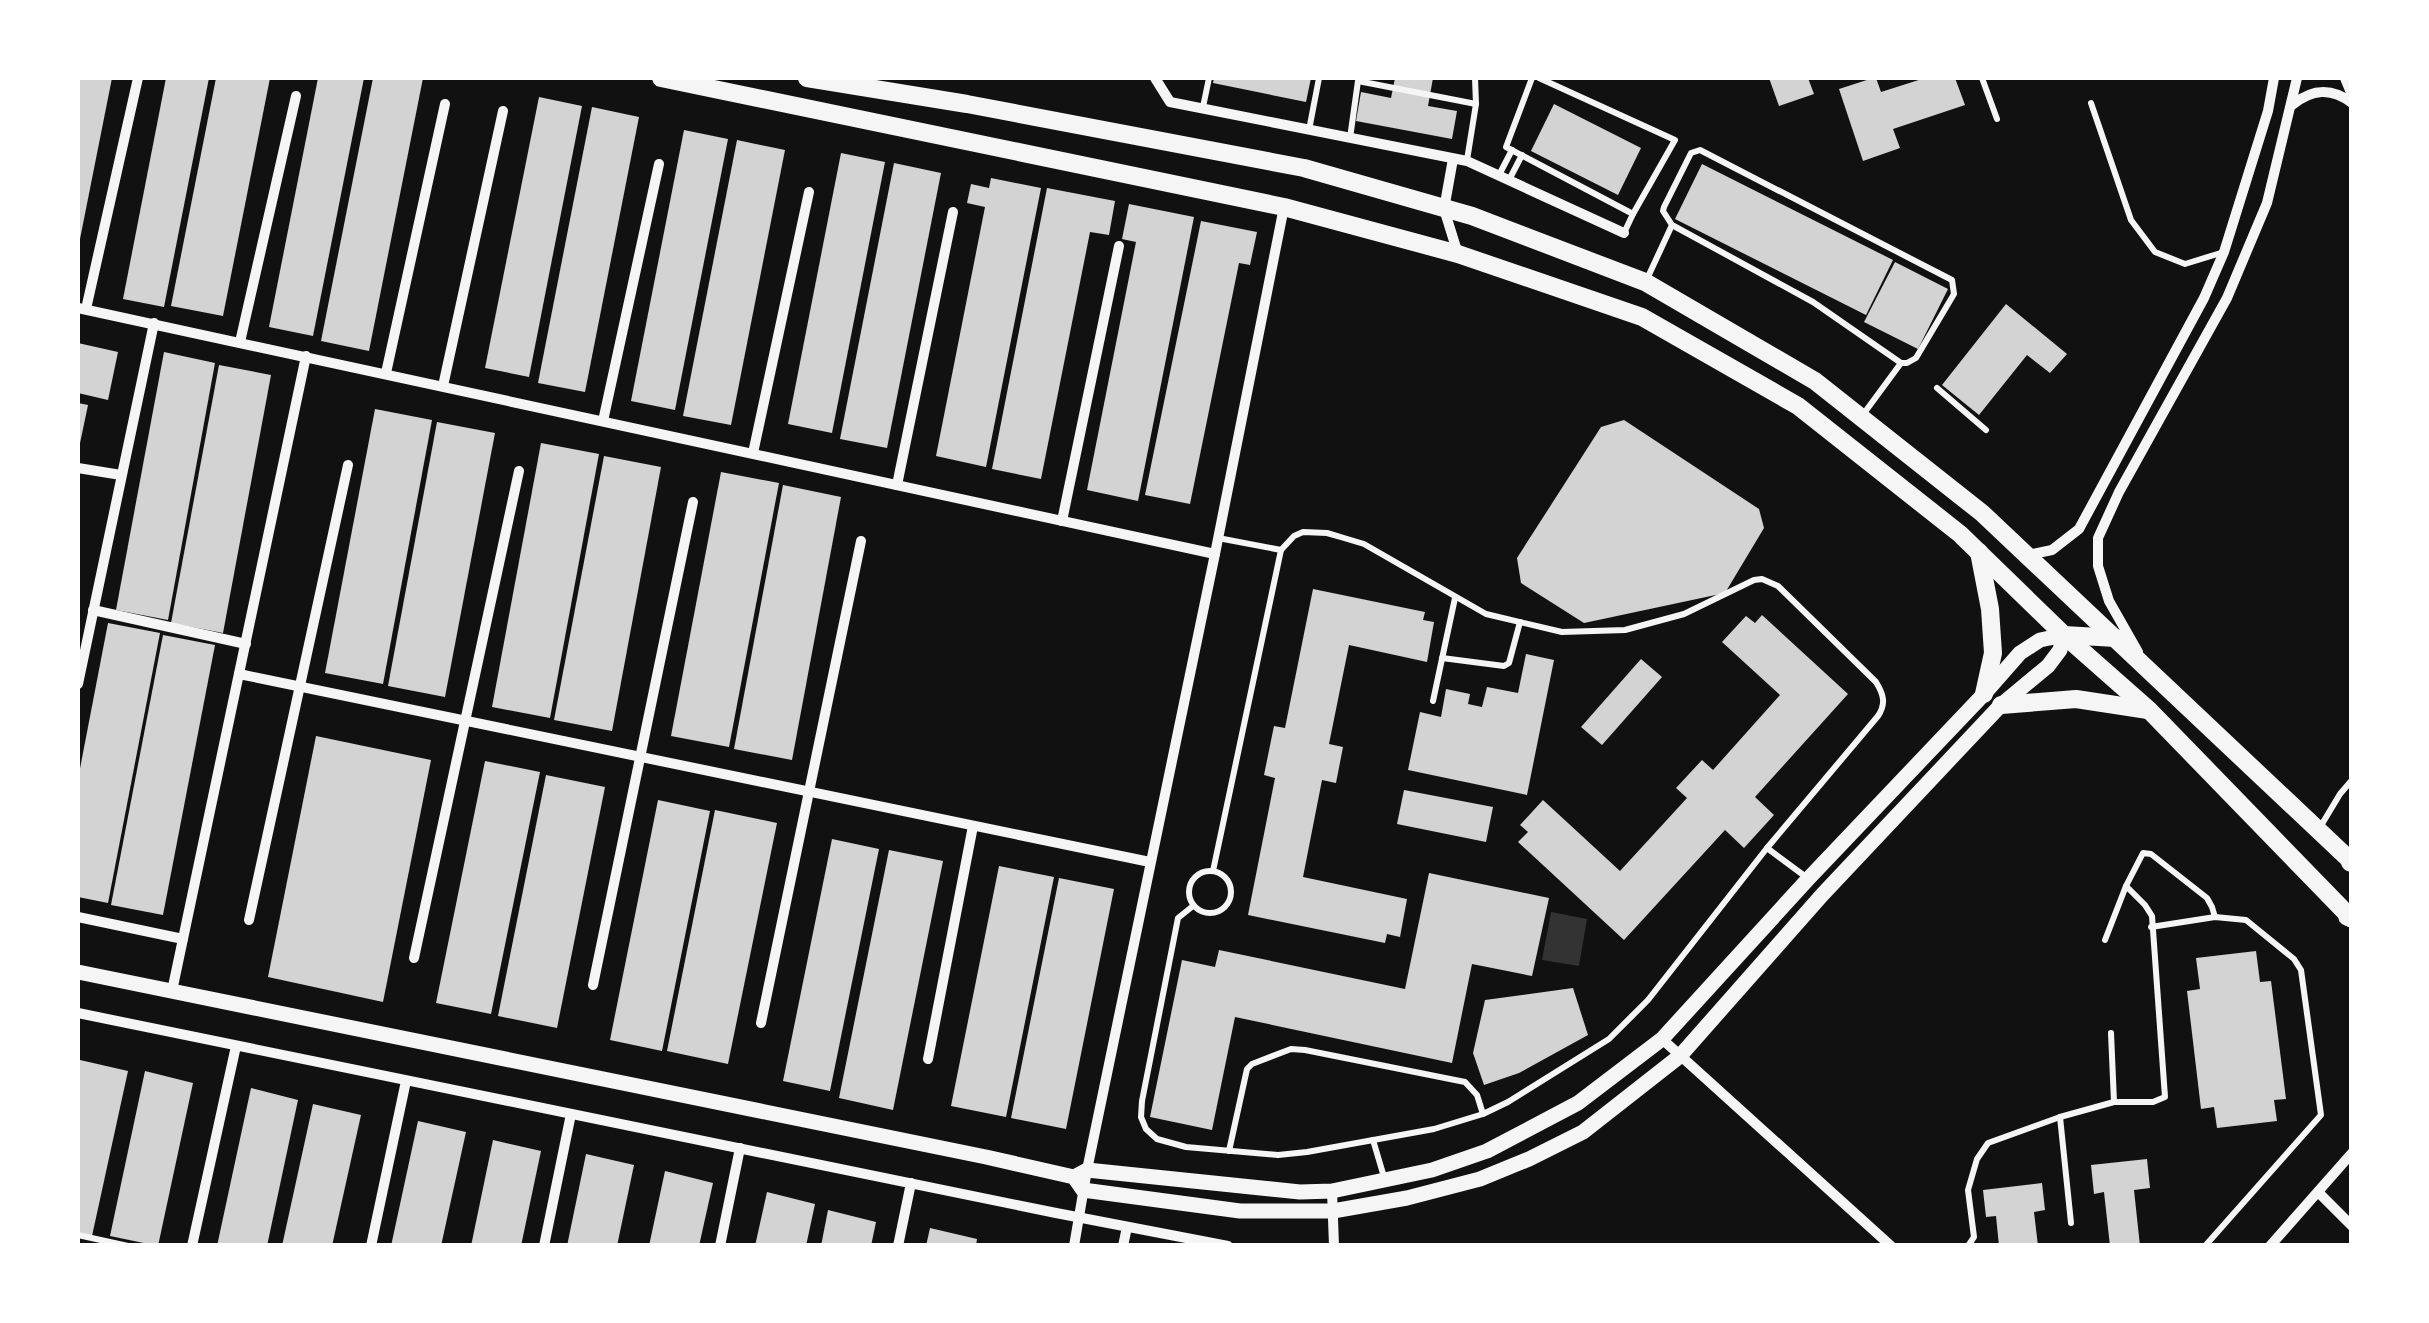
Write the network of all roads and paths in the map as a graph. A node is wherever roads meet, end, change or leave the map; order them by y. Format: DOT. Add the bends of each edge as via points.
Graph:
graph roads {
  1 [pos="138,78"];
  2 [pos="660,78"];
  3 [pos="810,78"];
  4 [pos="1155,78"];
  5 [pos="1209,78"];
  6 [pos="1319,78"];
  7 [pos="1475,78"];
  8 [pos="1535,78"];
  9 [pos="1982,78"];
  10 [pos="2274,78"];
  11 [pos="2297,78"];
  12 [pos="2345,78"];
  13 [pos="1359,79"];
  14 [pos="722,83"];
  15 [pos="2352,95"];
  16 [pos="296,96"];
  17 [pos="2091,103"];
  18 [pos="446,104"];
  19 [pos="1476,104"];
  20 [pos="2352,104"];
  21 [pos="2292,105"];
  22 [pos="1203,109"];
  23 [pos="502,111"];
  24 [pos="1997,120"];
  25 [pos="1309,130"];
  26 [pos="1350,139"];
  27 [pos="1512,150"];
  28 [pos="1522,155"];
  29 [pos="1453,159"];
  30 [pos="1467,162"];
  31 [pos="659,164"];
  32 [pos="1504,178"];
  33 [pos="809,192"];
  34 [pos="1284,207"];
  35 [pos="1444,209"];
  36 [pos="953,212"];
  37 [pos="1633,214"];
  38 [pos="1672,226"];
  39 [pos="1624,232"];
  40 [pos="1120,246"];
  41 [pos="2224,252"];
  42 [pos="1458,254"];
  43 [pos="1645,282"];
  44 [pos="82,308"];
  45 [pos="154,323"];
  46 [pos="240,342"];
  47 [pos="306,356"];
  48 [pos="1900,363"];
  49 [pos="386,374"];
  50 [pos="443,386"];
  51 [pos="1936,388"];
  52 [pos="1862,416"];
  53 [pos="603,421"];
  54 [pos="1986,430"];
  55 [pos="753,454"];
  56 [pos="348,465"];
  57 [pos="78,468"];
  58 [pos="519,471"];
  59 [pos="122,475"];
  60 [pos="897,485"];
  61 [pos="693,502"];
  62 [pos="1062,521"];
  63 [pos="1218,538"];
  64 [pos="862,541"];
  65 [pos="1281,550"];
  66 [pos="1979,551"];
  67 [pos="1214,554"];
  68 [pos="2027,555"];
  69 [pos="2060,586"];
  70 [pos="1454,598"];
  71 [pos="93,610"];
  72 [pos="1520,622"];
  73 [pos="2064,635"];
  74 [pos="2116,638"];
  75 [pos="246,644"];
  76 [pos="1442,658"];
  77 [pos="2146,666"];
  78 [pos="239,674"];
  79 [pos="78,684"];
  80 [pos="300,686"];
  81 [pos="1984,694"];
  82 [pos="1434,700"];
  83 [pos="2002,705"];
  84 [pos="2149,710"];
  85 [pos="466,721"];
  86 [pos="641,757"];
  87 [pos="2352,780"];
  88 [pos="809,792"];
  89 [pos="973,826"];
  90 [pos="2318,831"];
  91 [pos="1767,848"];
  92 [pos="1150,862"];
  93 [pos="2352,862"];
  94 [pos="1213,871"];
  95 [pos="1809,878"];
  96 [pos="2126,886"];
  97 [pos="1194,906"];
  98 [pos="78,917"];
  99 [pos="2216,917"];
  100 [pos="2350,917"];
  101 [pos="248,920"];
  102 [pos="2152,927"];
  103 [pos="183,939"];
  104 [pos="2104,940"];
  105 [pos="414,958"];
  106 [pos="78,972"];
  107 [pos="593,985"];
  108 [pos="172,991"];
  109 [pos="78,1013"];
  110 [pos="761,1023"];
  111 [pos="2111,1032"];
  112 [pos="1662,1039"];
  113 [pos="236,1046"];
  114 [pos="1680,1056"];
  115 [pos="928,1059"];
  116 [pos="406,1080"];
  117 [pos="2114,1102"];
  118 [pos="571,1114"];
  119 [pos="1483,1114"];
  120 [pos="2060,1117"];
  121 [pos="1374,1140"];
  122 [pos="740,1148"];
  123 [pos="1229,1152"];
  124 [pos="2352,1153"];
  125 [pos="1081,1179"];
  126 [pos="1384,1181"];
  127 [pos="911,1183"];
  128 [pos="1332,1192"];
  129 [pos="2318,1192"];
  130 [pos="1332,1211"];
  131 [pos="1080,1218"];
  132 [pos="2072,1223"];
  133 [pos="1127,1226"];
  134 [pos="2352,1226"];
  135 [pos="78,1235"];
  136 [pos="1223,1245"];
  137 [pos="128,1246"];
  138 [pos="192,1246"];
  139 [pos="371,1246"];
  140 [pos="544,1246"];
  141 [pos="720,1246"];
  142 [pos="898,1246"];
  143 [pos="1074,1246"];
  144 [pos="1124,1246"];
  145 [pos="1334,1246"];
  146 [pos="1891,1246"];
  147 [pos="1968,1246"];
  148 [pos="2205,1246"];
  149 [pos="2270,1246"];
  1 -- 44 [label="street"];
  2 -- 14 [label="main road"];
  3 -- 35 [label="main road" via="1304,168"];
  4 -- 22 [label="street" via="1170,102"];
  5 -- 22 [label="lane"];
  6 -- 25 [label="lane"];
  7 -- 19 [label="lane"];
  8 -- 27 [label="lane" via="1506,147"];
  8 -- 37 [label="lane" via="1675,140"];
  9 -- 24 [label="lane"];
  10 -- 41 [label="street"];
  11 -- 21 [label="street"];
  12 -- 15 [label="street"];
  13 -- 19 [label="lane"];
  13 -- 26 [label="lane"];
  14 -- 34 [label="main road"];
  16 -- 46 [label="street"];
  17 -- 41 [label="lane" via="2132,220 2154,252 2185,264"];
  18 -- 49 [label="street"];
  19 -- 30 [label="lane"];
  20 -- 21 [label="street" via="2329,91"];
  21 -- 77 [label="street" via="2267,203 2227,298 2098,538 2109,601"];
  22 -- 25 [label="street"];
  23 -- 50 [label="street"];
  25 -- 26 [label="street"];
  26 -- 29 [label="street"];
  27 -- 28 [label="lane"];
  27 -- 32 [label="lane"];
  28 -- 32 [label="lane"];
  28 -- 37 [label="lane"];
  29 -- 30 [label="street"];
  29 -- 35 [label="street"];
  30 -- 32 [label="street"];
  31 -- 53 [label="street"];
  32 -- 39 [label="street"];
  33 -- 55 [label="street"];
  34 -- 42 [label="main road"];
  34 -- 63 [label="street"];
  35 -- 42 [label="street"];
  35 -- 43 [label="main road"];
  36 -- 60 [label="street"];
  37 -- 39 [label="lane"];
  38 -- 43 [label="lane"];
  38 -- 48 [label="lane" via="1813,302"];
  38 -- 48 [label="lane" via="1664,207 1690,156 1700,150 1946,275 1954,294 1916,358"];
  40 -- 62 [label="street"];
  41 -- 68 [label="street" via="2079,530 2052,550"];
  42 -- 66 [label="main road" via="1642,317 1673,334 1798,406"];
  43 -- 52 [label="main road" via="1815,381"];
  44 -- 45 [label="street"];
  45 -- 46 [label="street"];
  45 -- 59 [label="street"];
  46 -- 47 [label="street"];
  47 -- 49 [label="street"];
  47 -- 75 [label="street"];
  48 -- 52 [label="lane"];
  49 -- 50 [label="street"];
  50 -- 53 [label="street"];
  51 -- 54 [label="lane"];
  52 -- 68 [label="main road"];
  53 -- 55 [label="street"];
  55 -- 60 [label="street"];
  56 -- 80 [label="street"];
  57 -- 59 [label="street"];
  58 -- 85 [label="street"];
  59 -- 71 [label="street"];
  60 -- 62 [label="street"];
  61 -- 86 [label="street"];
  62 -- 67 [label="street"];
  63 -- 65 [label="lane"];
  63 -- 67 [label="street"];
  64 -- 88 [label="street"];
  65 -- 70 [label="lane" via="1303,532 1326,533 1364,544"];
  65 -- 94 [label="lane"];
  66 -- 73 [label="main road"];
  66 -- 81 [label="main road" via="1993,652"];
  67 -- 92 [label="street"];
  68 -- 69 [label="main road"];
  69 -- 73 [label="main road"];
  69 -- 74 [label="main road"];
  70 -- 72 [label="lane"];
  70 -- 76 [label="lane"];
  71 -- 75 [label="street"];
  71 -- 79 [label="street"];
  72 -- 76 [label="lane" via="1507,665"];
  72 -- 91 [label="lane" via="1562,632 1624,630 1684,614 1754,580 1778,586 1876,682 1884,700 1878,716"];
  73 -- 74 [label="main road"];
  73 -- 81 [label="street" via="2020,653"];
  73 -- 83 [label="street" via="2048,666"];
  73 -- 84 [label="main road"];
  74 -- 77 [label="main road"];
  75 -- 78 [label="street"];
  76 -- 82 [label="lane"];
  77 -- 90 [label="main road"];
  78 -- 80 [label="street"];
  78 -- 103 [label="street"];
  80 -- 85 [label="street"];
  80 -- 101 [label="street"];
  81 -- 95 [label="street"];
  83 -- 84 [label="main road" via="2076,699"];
  83 -- 114 [label="street"];
  84 -- 100 [label="main road"];
  85 -- 86 [label="street"];
  85 -- 105 [label="street"];
  86 -- 88 [label="street"];
  86 -- 107 [label="street"];
  87 -- 90 [label="lane"];
  88 -- 89 [label="street"];
  88 -- 110 [label="street"];
  89 -- 92 [label="street"];
  89 -- 115 [label="street"];
  90 -- 93 [label="main road"];
  91 -- 95 [label="lane"];
  91 -- 119 [label="lane" via="1648,1000 1609,1039"];
  92 -- 125 [label="street"];
  94 -- 97 [label="lane" via="1189,885"];
  94 -- 97 [label="lane" via="1226,878 1230,900 1214,914"];
  95 -- 112 [label="street"];
  96 -- 99 [label="lane" via="2143,854 2151,854 2206,898"];
  96 -- 102 [label="lane" via="2152,916"];
  96 -- 104 [label="lane"];
  97 -- 123 [label="lane" via="1178,918 1141,1117 1157,1140"];
  98 -- 103 [label="street"];
  99 -- 102 [label="lane"];
  99 -- 148 [label="lane" via="2246,920 2302,970 2321,1115"];
  102 -- 117 [label="lane" via="2165,1097"];
  103 -- 108 [label="street"];
  106 -- 108 [label="street"];
  108 -- 125 [label="street"];
  109 -- 113 [label="street"];
  111 -- 117 [label="lane"];
  112 -- 114 [label="street"];
  112 -- 126 [label="street" via="1538,1126 1486,1151"];
  113 -- 116 [label="street"];
  113 -- 138 [label="street"];
  114 -- 130 [label="street" via="1583,1132 1529,1160 1462,1184"];
  114 -- 146 [label="street"];
  116 -- 118 [label="street"];
  116 -- 139 [label="street"];
  117 -- 120 [label="lane"];
  118 -- 122 [label="street"];
  118 -- 140 [label="street"];
  119 -- 121 [label="lane"];
  119 -- 123 [label="lane" via="1465,1082 1291,1049 1247,1069"];
  120 -- 132 [label="lane"];
  120 -- 147 [label="lane" via="1988,1144 1968,1190 1974,1236"];
  121 -- 123 [label="lane" via="1292,1154"];
  121 -- 126 [label="lane"];
  122 -- 127 [label="street"];
  122 -- 141 [label="street"];
  124 -- 129 [label="street"];
  125 -- 128 [label="street"];
  125 -- 130 [label="street" via="1240,1211"];
  125 -- 131 [label="street"];
  126 -- 128 [label="street"];
  127 -- 131 [label="street"];
  127 -- 142 [label="street"];
  128 -- 130 [label="street"];
  129 -- 134 [label="street"];
  129 -- 149 [label="street"];
  130 -- 145 [label="street"];
  131 -- 133 [label="street"];
  131 -- 143 [label="street"];
  133 -- 136 [label="street"];
  133 -- 144 [label="street"];
  135 -- 137 [label="lane"];
}
